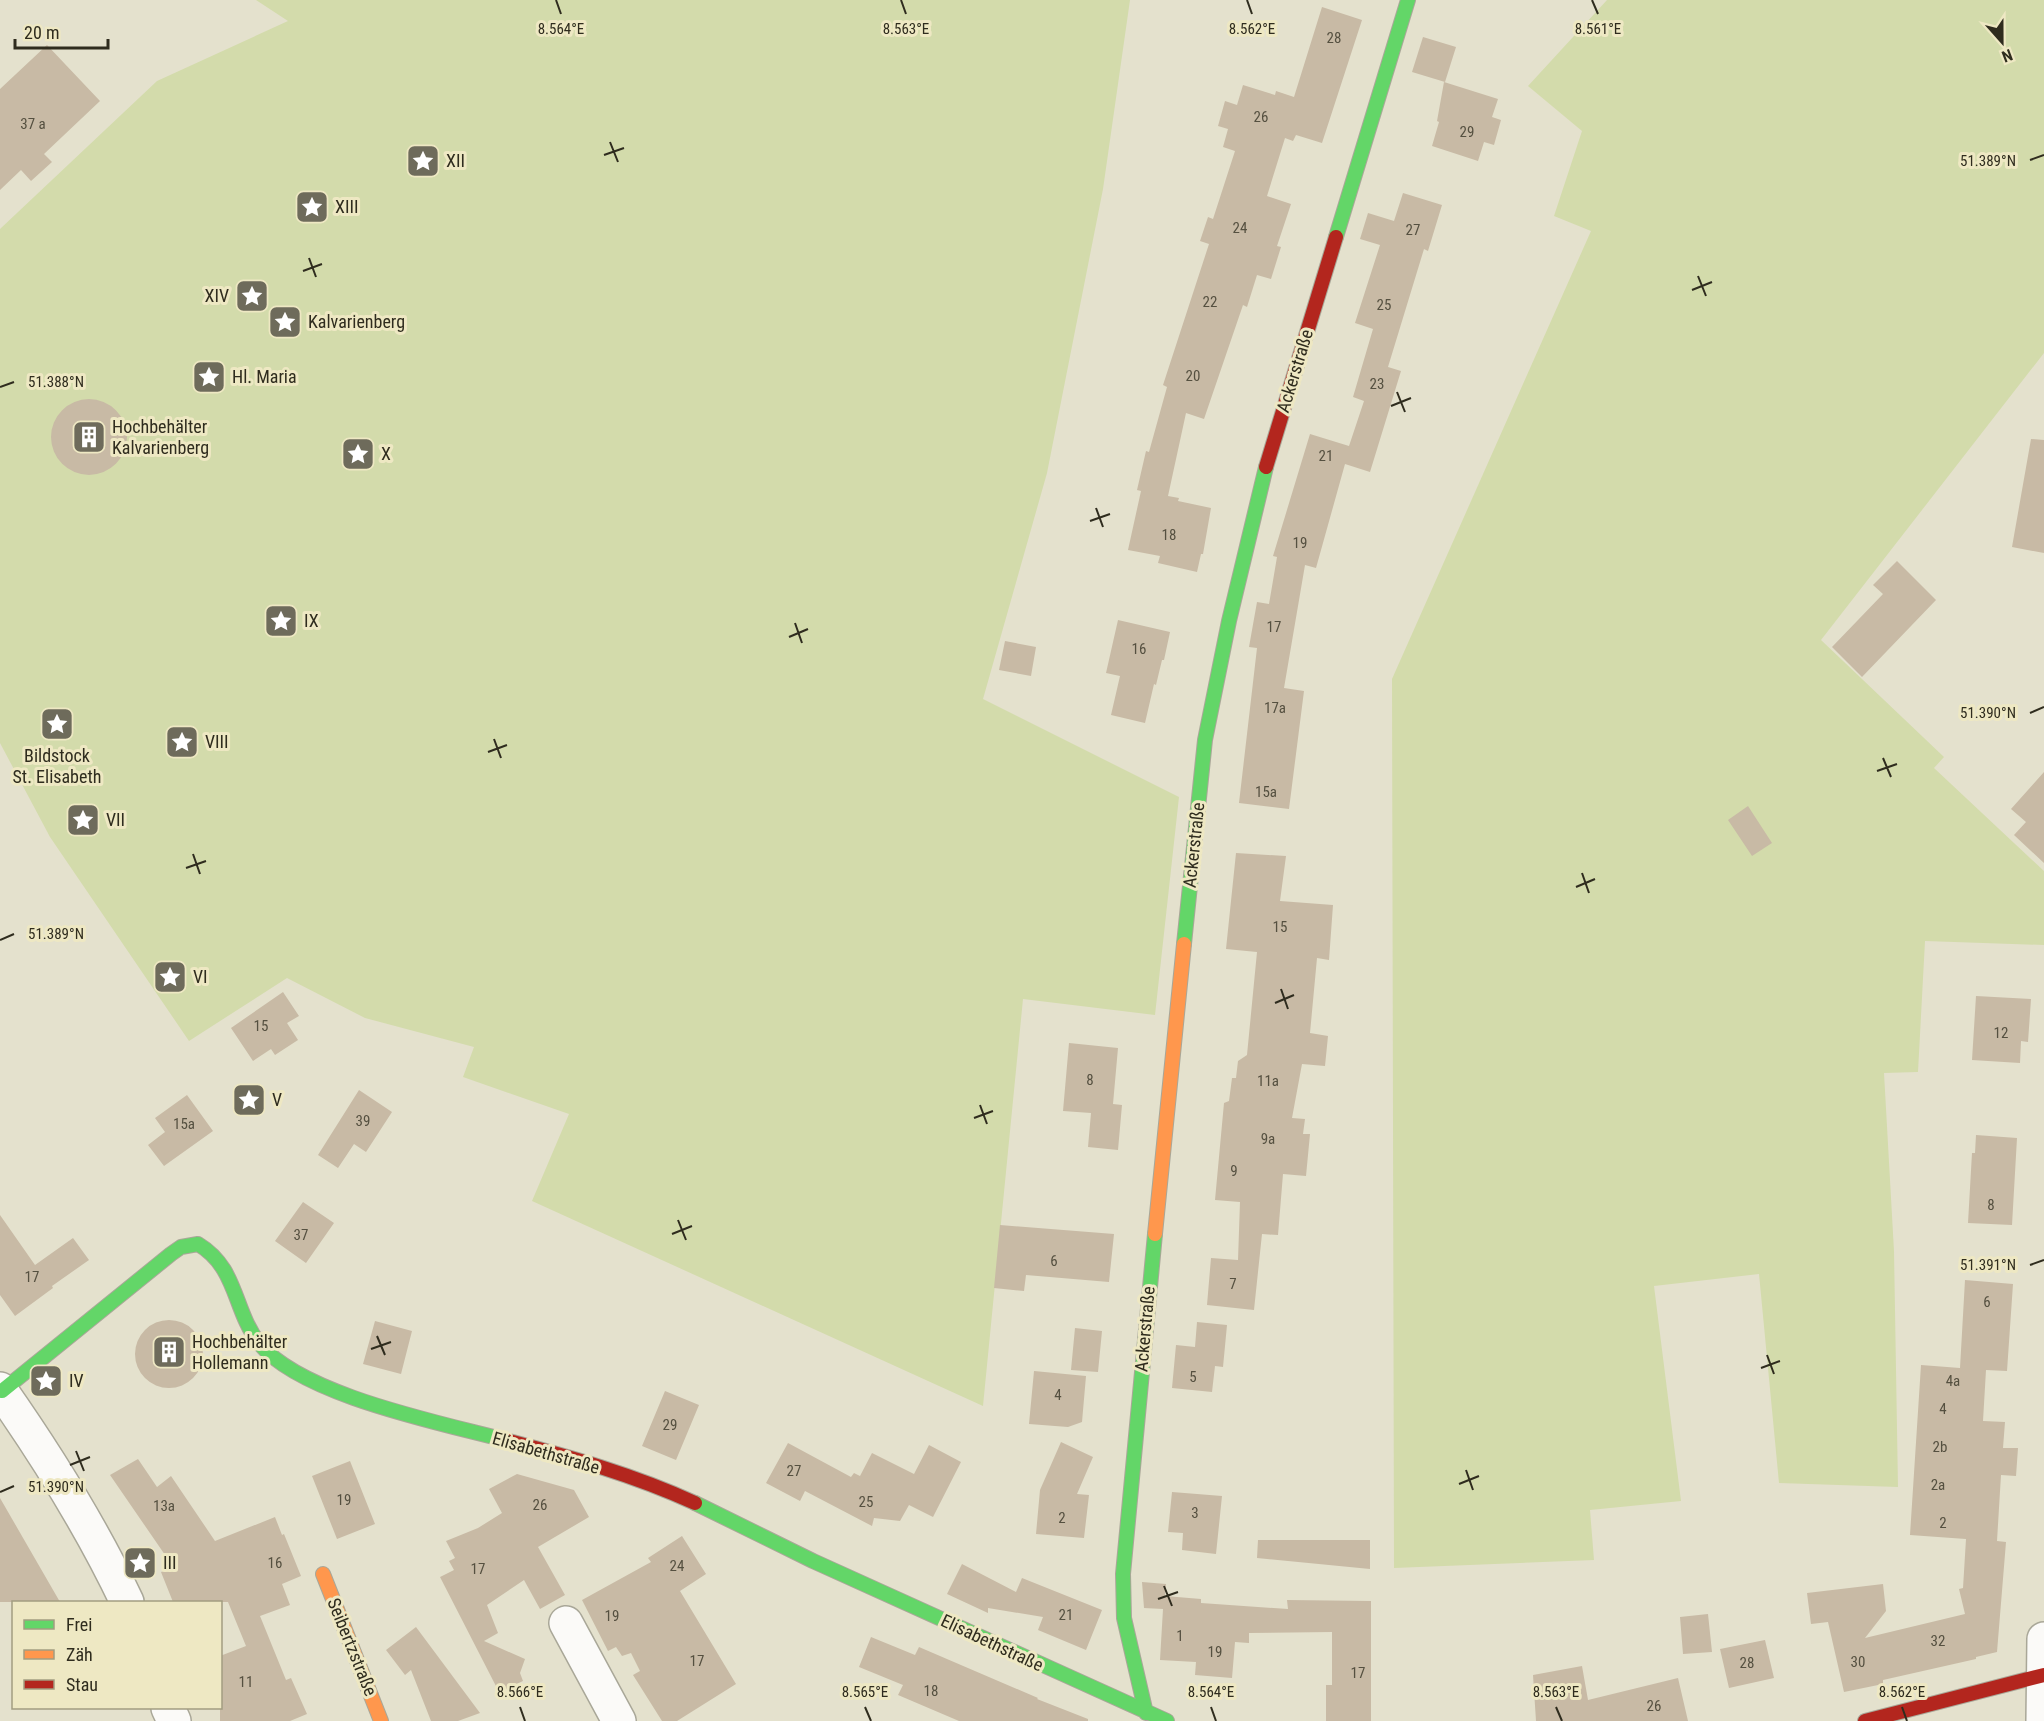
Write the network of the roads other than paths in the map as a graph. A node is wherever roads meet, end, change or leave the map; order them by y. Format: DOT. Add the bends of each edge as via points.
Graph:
graph roads {
  1 [pos="1408,0"];
  2 [pos="1,1390"];
  3 [pos="323,1574"];
  4 [pos="126,1601"];
  5 [pos="566,1623"];
  6 [pos="2044,1639"];
  7 [pos="2044,1676"];
  8 [pos="1146,1713"];
  9 [pos="381,1721"];
  10 [pos="619,1721"];
  11 [pos="1167,1721"];
  12 [pos="1864,1721"];
  13 [pos="2043,1721"];
  1 -- 8 [label="street, Ackerstraße" via="1262,482 1204,740 1123,1574 1124,1618"];
  2 -- 4 [label="street" via="65,1490"];
  2 -- 8 [label="street, Elisabethstraße" via="171,1254 181,1247 198,1244 213,1251 222,1263 258,1342 300,1375 352,1398 552,1453 666,1490"];
  3 -- 9 [label="street, Seibertzstraße"];
  5 -- 10 [label="street"];
  6 -- 7 [label="street"];
  7 -- 12 [label="street"];
  7 -- 13 [label="street"];
  8 -- 11 [label="street, Elisabethstraße"];
}
